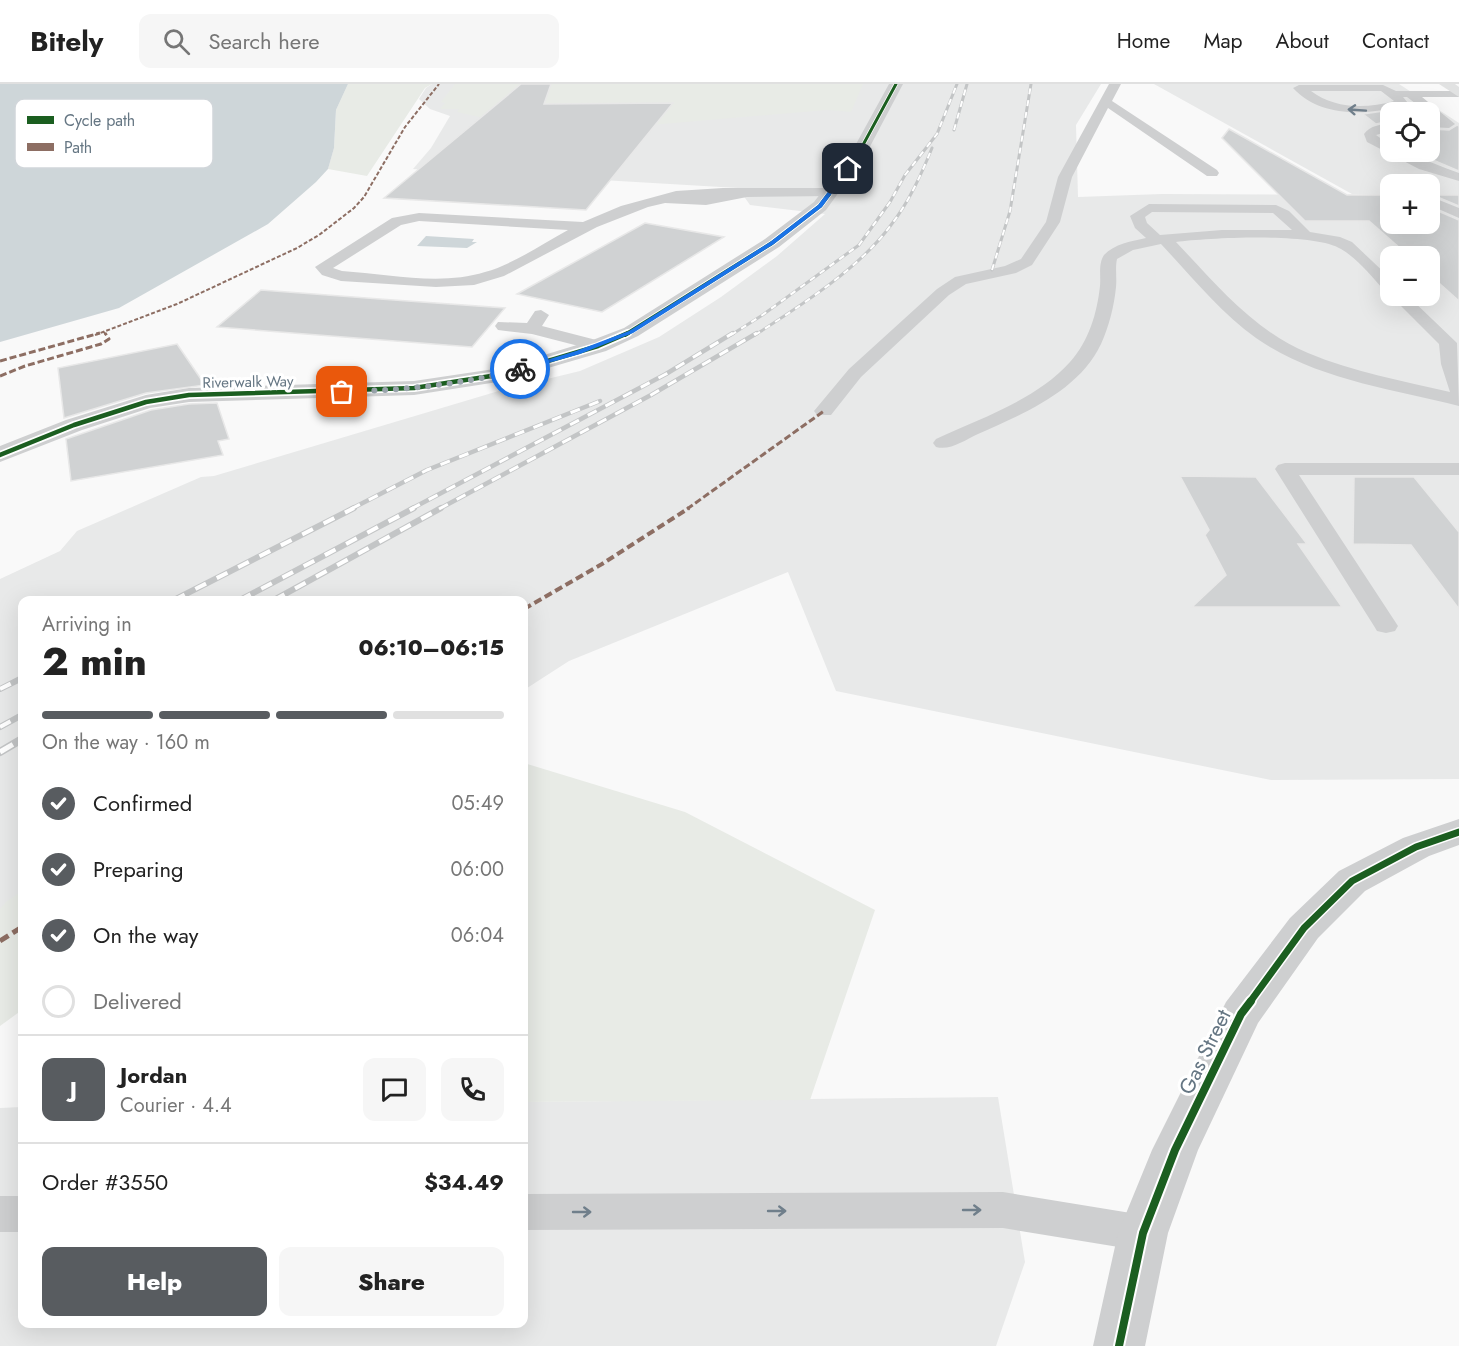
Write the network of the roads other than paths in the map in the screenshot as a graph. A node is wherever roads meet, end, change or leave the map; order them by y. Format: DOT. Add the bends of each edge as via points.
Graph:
graph roads {
  1 [pos="896,84"];
  2 [pos="1115,84"];
  3 [pos="1446,84"];
  4 [pos="1459,93"];
  5 [pos="1394,94"];
  6 [pos="1410,94"];
  7 [pos="1106,102"];
  8 [pos="1420,102"];
  9 [pos="1440,117"];
  10 [pos="1440,124"];
  11 [pos="1380,129"];
  12 [pos="1380,144"];
  13 [pos="1415,162"];
  14 [pos="1212,174"];
  15 [pos="1459,177"];
  16 [pos="826,199"];
  17 [pos="642,203"];
  18 [pos="1440,204"];
  19 [pos="1459,214"];
  20 [pos="702,215"];
  21 [pos="585,227"];
  22 [pos="1305,236"];
  23 [pos="1161,239"];
  24 [pos="1380,277"];
  25 [pos="1411,306"];
  26 [pos="504,326"];
  27 [pos="1454,343"];
  28 [pos="598,346"];
  29 [pos="1459,392"];
  30 [pos="1459,400"];
  31 [pos="824,411"];
  32 [pos="943,443"];
  33 [pos="0,455"];
  34 [pos="1459,470"];
  35 [pos="1386,626"];
  36 [pos="1459,832"];
  37 [pos="528,1212"];
  38 [pos="0,1214"];
  39 [pos="18,1214"];
  40 [pos="1143,1233"];
  41 [pos="1119,1346"];
  1 -- 16 [label="street, Riverwalk Way" via="857,156"];
  2 -- 7 [label="lane"];
  3 -- 4 [label="main road"];
  4 -- 6 [label="lane"];
  5 -- 5 [label="lane, one-way" via="1402,103 1363,111 1336,106 1294,87 1383,88"];
  5 -- 6 [label="lane"];
  6 -- 8 [label="lane"];
  7 -- 14 [label="lane"];
  7 -- 31 [label="lane" via="1065,177 1053,222 1027,262 1010,270 961,280 943,291 855,373"];
  9 -- 10 [label="lane" via="1449,124"];
  11 -- 12 [label="lane" via="1370,134"];
  13 -- 15 [label="lane"];
  16 -- 17 [label="lane" via="746,193 730,199"];
  16 -- 28 [label="street, Riverwalk Way" via="772,243 631,332"];
  17 -- 20 [label="lane"];
  17 -- 21 [label="lane"];
  18 -- 19 [label="lane"];
  21 -- 21 [label="lane" via="492,276 472,280 340,276 323,267 397,221 418,217"];
  22 -- 23 [label="lane" via="1198,235"];
  22 -- 23 [label="lane" via="1276,209 1149,208 1137,216 1140,225"];
  22 -- 24 [label="lane" via="1347,246"];
  23 -- 30 [label="lane" via="1230,308 1262,334 1301,357"];
  23 -- 32 [label="lane" via="1112,255 1101,325 1089,351 1063,378 1034,400"];
  25 -- 27 [label="lane"];
  26 -- 28 [label="lane" via="537,322"];
  27 -- 29 [label="lane" via="1450,364"];
  28 -- 33 [label="street, Riverwalk Way" via="504,374 414,388 199,394 146,402"];
  34 -- 35 [label="lane" via="1285,469"];
  36 -- 40 [label="street, Gas Street" via="1416,847 1352,881 1304,928 1241,1014 1175,1150"];
  37 -- 40 [label="lane, one-way" via="1003,1210"];
  38 -- 39 [label="lane"];
  40 -- 41 [label="street, Gas Street"];
}
